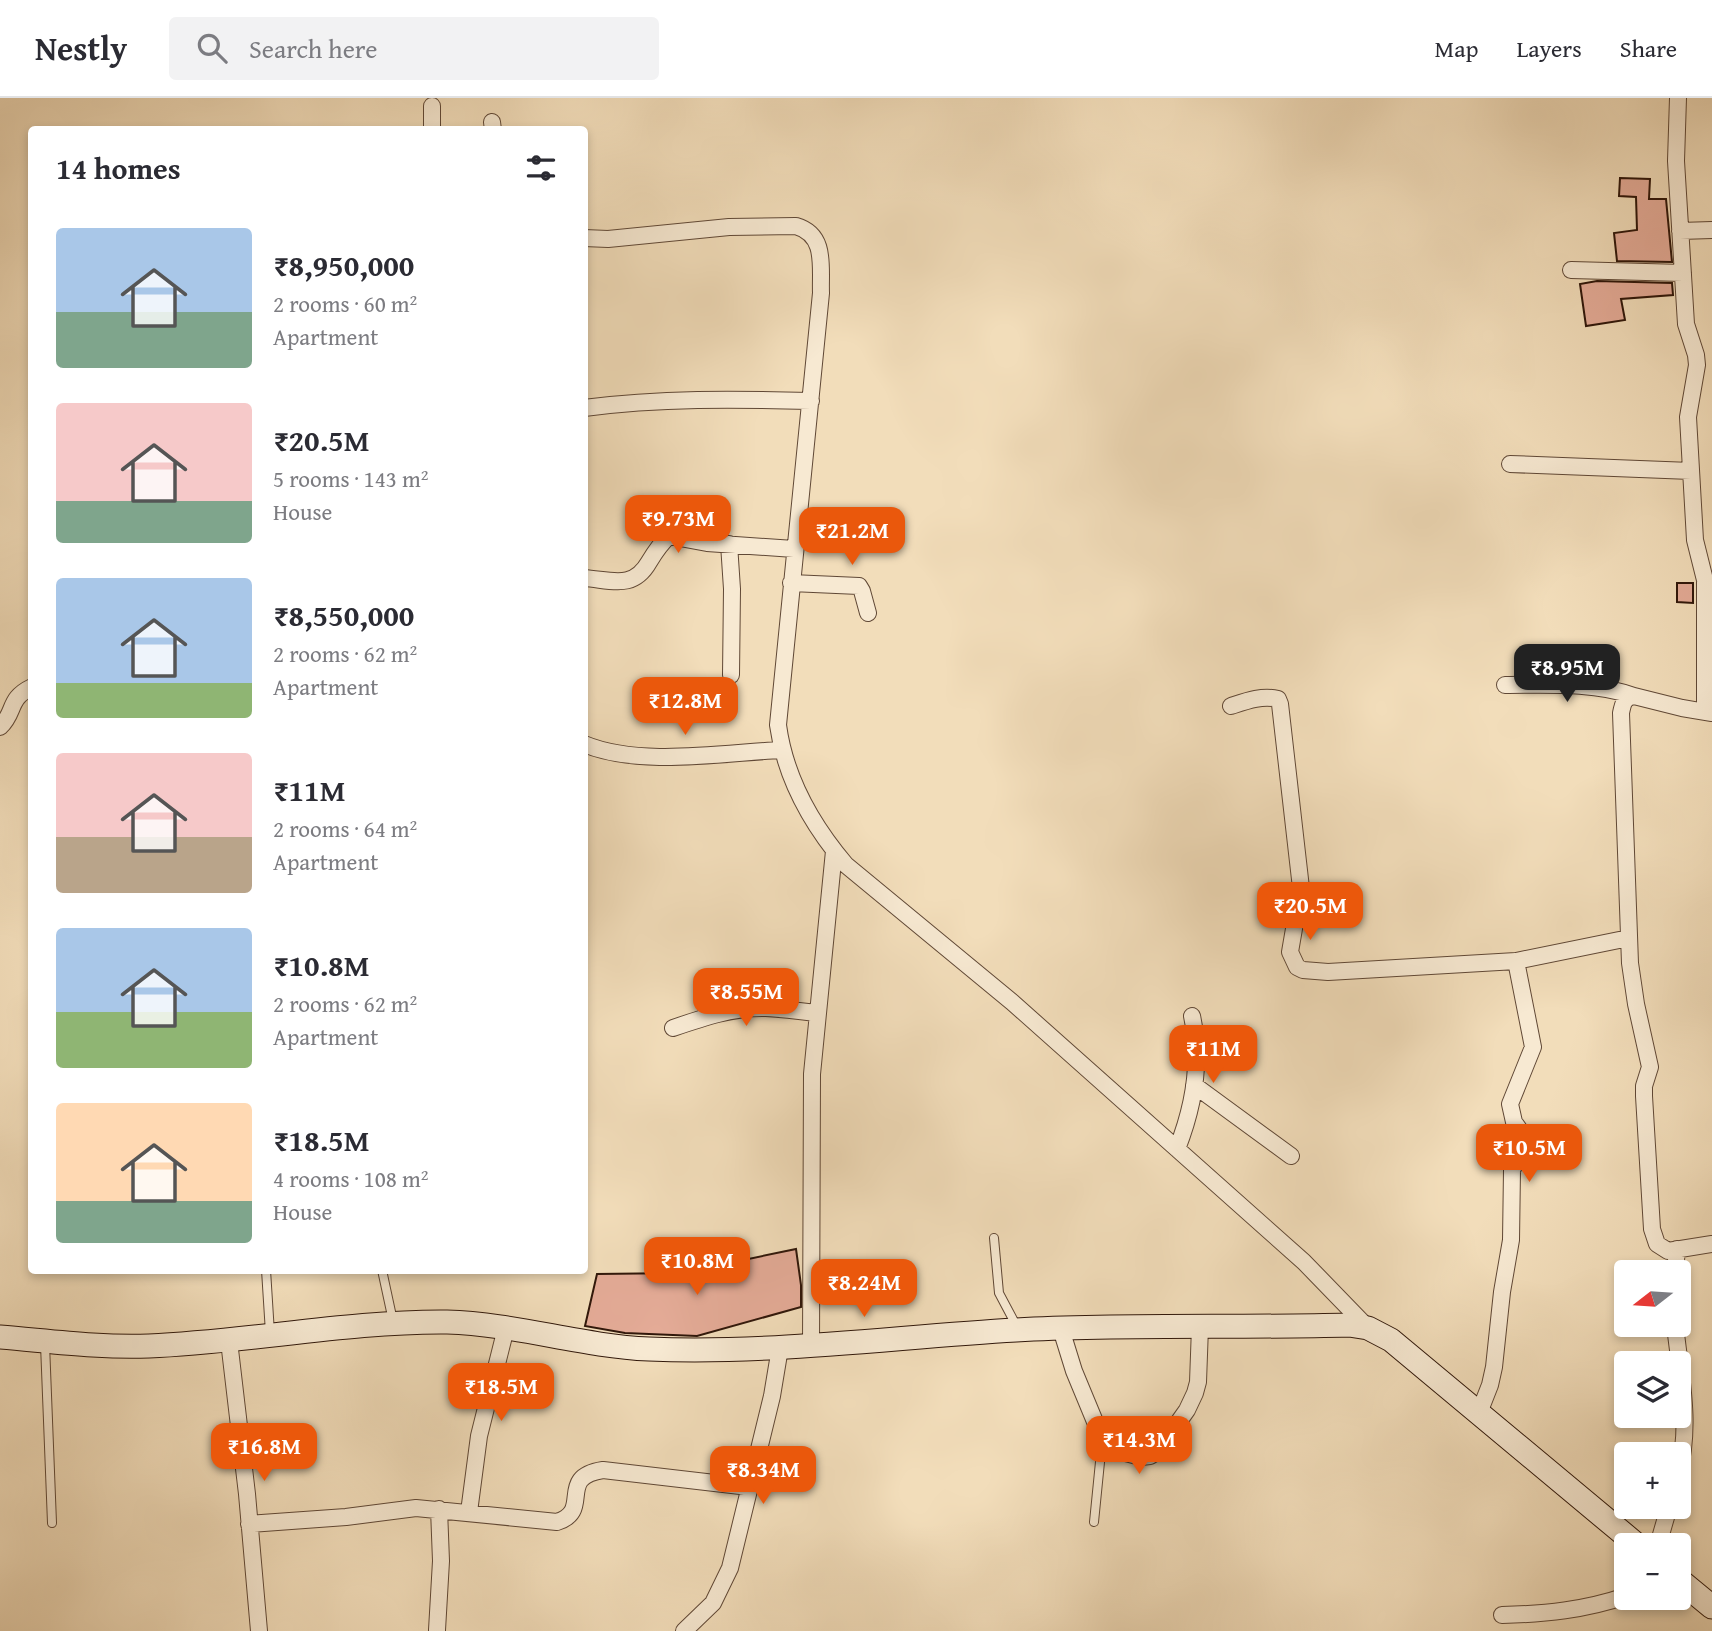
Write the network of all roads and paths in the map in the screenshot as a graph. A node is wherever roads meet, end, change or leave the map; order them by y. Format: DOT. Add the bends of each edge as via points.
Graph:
graph roads {
  1 [pos="1678,98"];
  2 [pos="432,106"];
  3 [pos="432,126"];
  4 [pos="1712,230"];
  5 [pos="1680,231"];
  6 [pos="588,238"];
  7 [pos="1571,270"];
  8 [pos="1683,273"];
  9 [pos="811,401"];
  10 [pos="588,408"];
  11 [pos="1510,464"];
  12 [pos="1691,471"];
  13 [pos="729,544"];
  14 [pos="794,549"];
  15 [pos="588,578"];
  16 [pos="791,583"];
  17 [pos="868,613"];
  18 [pos="731,675"];
  19 [pos="1506,685"];
  20 [pos="28,690"];
  21 [pos="1634,696"];
  22 [pos="1231,706"];
  23 [pos="1709,712"];
  24 [pos="0,727"];
  25 [pos="588,745"];
  26 [pos="781,750"];
  27 [pos="834,851"];
  28 [pos="1629,938"];
  29 [pos="1516,961"];
  30 [pos="816,1013"];
  31 [pos="1192,1016"];
  32 [pos="673,1028"];
  33 [pos="1194,1086"];
  34 [pos="1177,1149"];
  35 [pos="1291,1156"];
  36 [pos="994,1238"];
  37 [pos="1712,1244"];
  38 [pos="1676,1249"];
  39 [pos="1676,1260"];
  40 [pos="266,1274"];
  41 [pos="383,1274"];
  42 [pos="393,1324"];
  43 [pos="506,1328"];
  44 [pos="1200,1328"];
  45 [pos="1368,1328"];
  46 [pos="1061,1329"];
  47 [pos="1018,1330"];
  48 [pos="270,1335"];
  49 [pos="0,1337"];
  50 [pos="1676,1337"];
  51 [pos="229,1340"];
  52 [pos="45,1341"];
  53 [pos="811,1346"];
  54 [pos="779,1348"];
  55 [pos="1479,1413"];
  56 [pos="1102,1441"];
  57 [pos="1685,1442"];
  58 [pos="749,1487"];
  59 [pos="439,1510"];
  60 [pos="469,1512"];
  61 [pos="1094,1522"];
  62 [pos="52,1523"];
  63 [pos="249,1524"];
  64 [pos="1623,1533"];
  65 [pos="1691,1590"];
  66 [pos="1614,1600"];
  67 [pos="1712,1608"];
  68 [pos="1502,1615"];
  69 [pos="437,1630"];
  70 [pos="259,1631"];
  71 [pos="684,1631"];
  1 -- 5 [label="street"];
  2 -- 3 [label="street"];
  4 -- 5 [label="street"];
  5 -- 8 [label="street"];
  6 -- 9 [label="street" via="729,227 807,229 819,246 821,293"];
  7 -- 8 [label="street"];
  8 -- 12 [label="street" via="1686,324 1697,365 1688,417"];
  9 -- 10 [label="street" via="709,398"];
  9 -- 14 [label="street"];
  11 -- 12 [label="street"];
  12 -- 23 [label="street" via="1696,540 1705,580"];
  13 -- 14 [label="street"];
  13 -- 15 [label="street" via="669,536 635,579"];
  13 -- 18 [label="street"];
  14 -- 16 [label="street"];
  16 -- 17 [label="street" via="859,586"];
  16 -- 26 [label="street" via="778,725"];
  19 -- 21 [label="street" via="1581,686"];
  20 -- 24 [label="street" via="14,700"];
  21 -- 23 [label="street"];
  21 -- 28 [label="street" via="1627,697 1621,713"];
  22 -- 29 [label="street" via="1271,697 1280,704 1301,888 1290,952 1297,967 1328,972"];
  25 -- 26 [label="street" via="645,756"];
  26 -- 27 [label="street" via="793,783"];
  27 -- 30 [label="street"];
  27 -- 34 [label="street"];
  28 -- 29 [label="street"];
  28 -- 38 [label="street" via="1636,1004 1650,1067 1644,1096 1651,1228 1662,1249"];
  29 -- 55 [label="street" via="1533,1047 1510,1104 1525,1144 1512,1170 1511,1240 1494,1367"];
  30 -- 32 [label="street" via="750,1009"];
  30 -- 53 [label="street"];
  31 -- 33 [label="street" via="1197,1057"];
  33 -- 34 [label="street"];
  33 -- 35 [label="street"];
  34 -- 45 [label="street" via="1304,1262"];
  36 -- 47 [label="lane" via="999,1293"];
  37 -- 38 [label="street"];
  38 -- 39 [label="street"];
  40 -- 48 [label="lane"];
  41 -- 42 [label="lane"];
  42 -- 43 [label="main road" via="445,1322"];
  42 -- 48 [label="main road"];
  43 -- 54 [label="main road" via="646,1349"];
  43 -- 60 [label="street" via="479,1436"];
  44 -- 45 [label="main road"];
  44 -- 46 [label="main road"];
  44 -- 56 [label="street" via="1195,1393 1158,1451 1141,1457 1114,1450"];
  45 -- 55 [label="main road" via="1391,1340"];
  46 -- 47 [label="main road"];
  46 -- 56 [label="street"];
  47 -- 53 [label="main road"];
  48 -- 51 [label="main road"];
  49 -- 52 [label="main road"];
  50 -- 57 [label="street"];
  51 -- 52 [label="main road" via="146,1346"];
  51 -- 63 [label="street"];
  52 -- 62 [label="lane"];
  53 -- 54 [label="main road"];
  54 -- 58 [label="street"];
  55 -- 64 [label="main road"];
  56 -- 61 [label="lane"];
  58 -- 60 [label="street" via="603,1471 578,1481 572,1513 565,1519"];
  58 -- 71 [label="street" via="721,1589 713,1604"];
  59 -- 60 [label="street"];
  59 -- 63 [label="street" via="416,1508"];
  59 -- 69 [label="street"];
  63 -- 70 [label="street"];
  65 -- 67 [label="main road"];
  66 -- 68 [label="street" via="1551,1613"];
}
